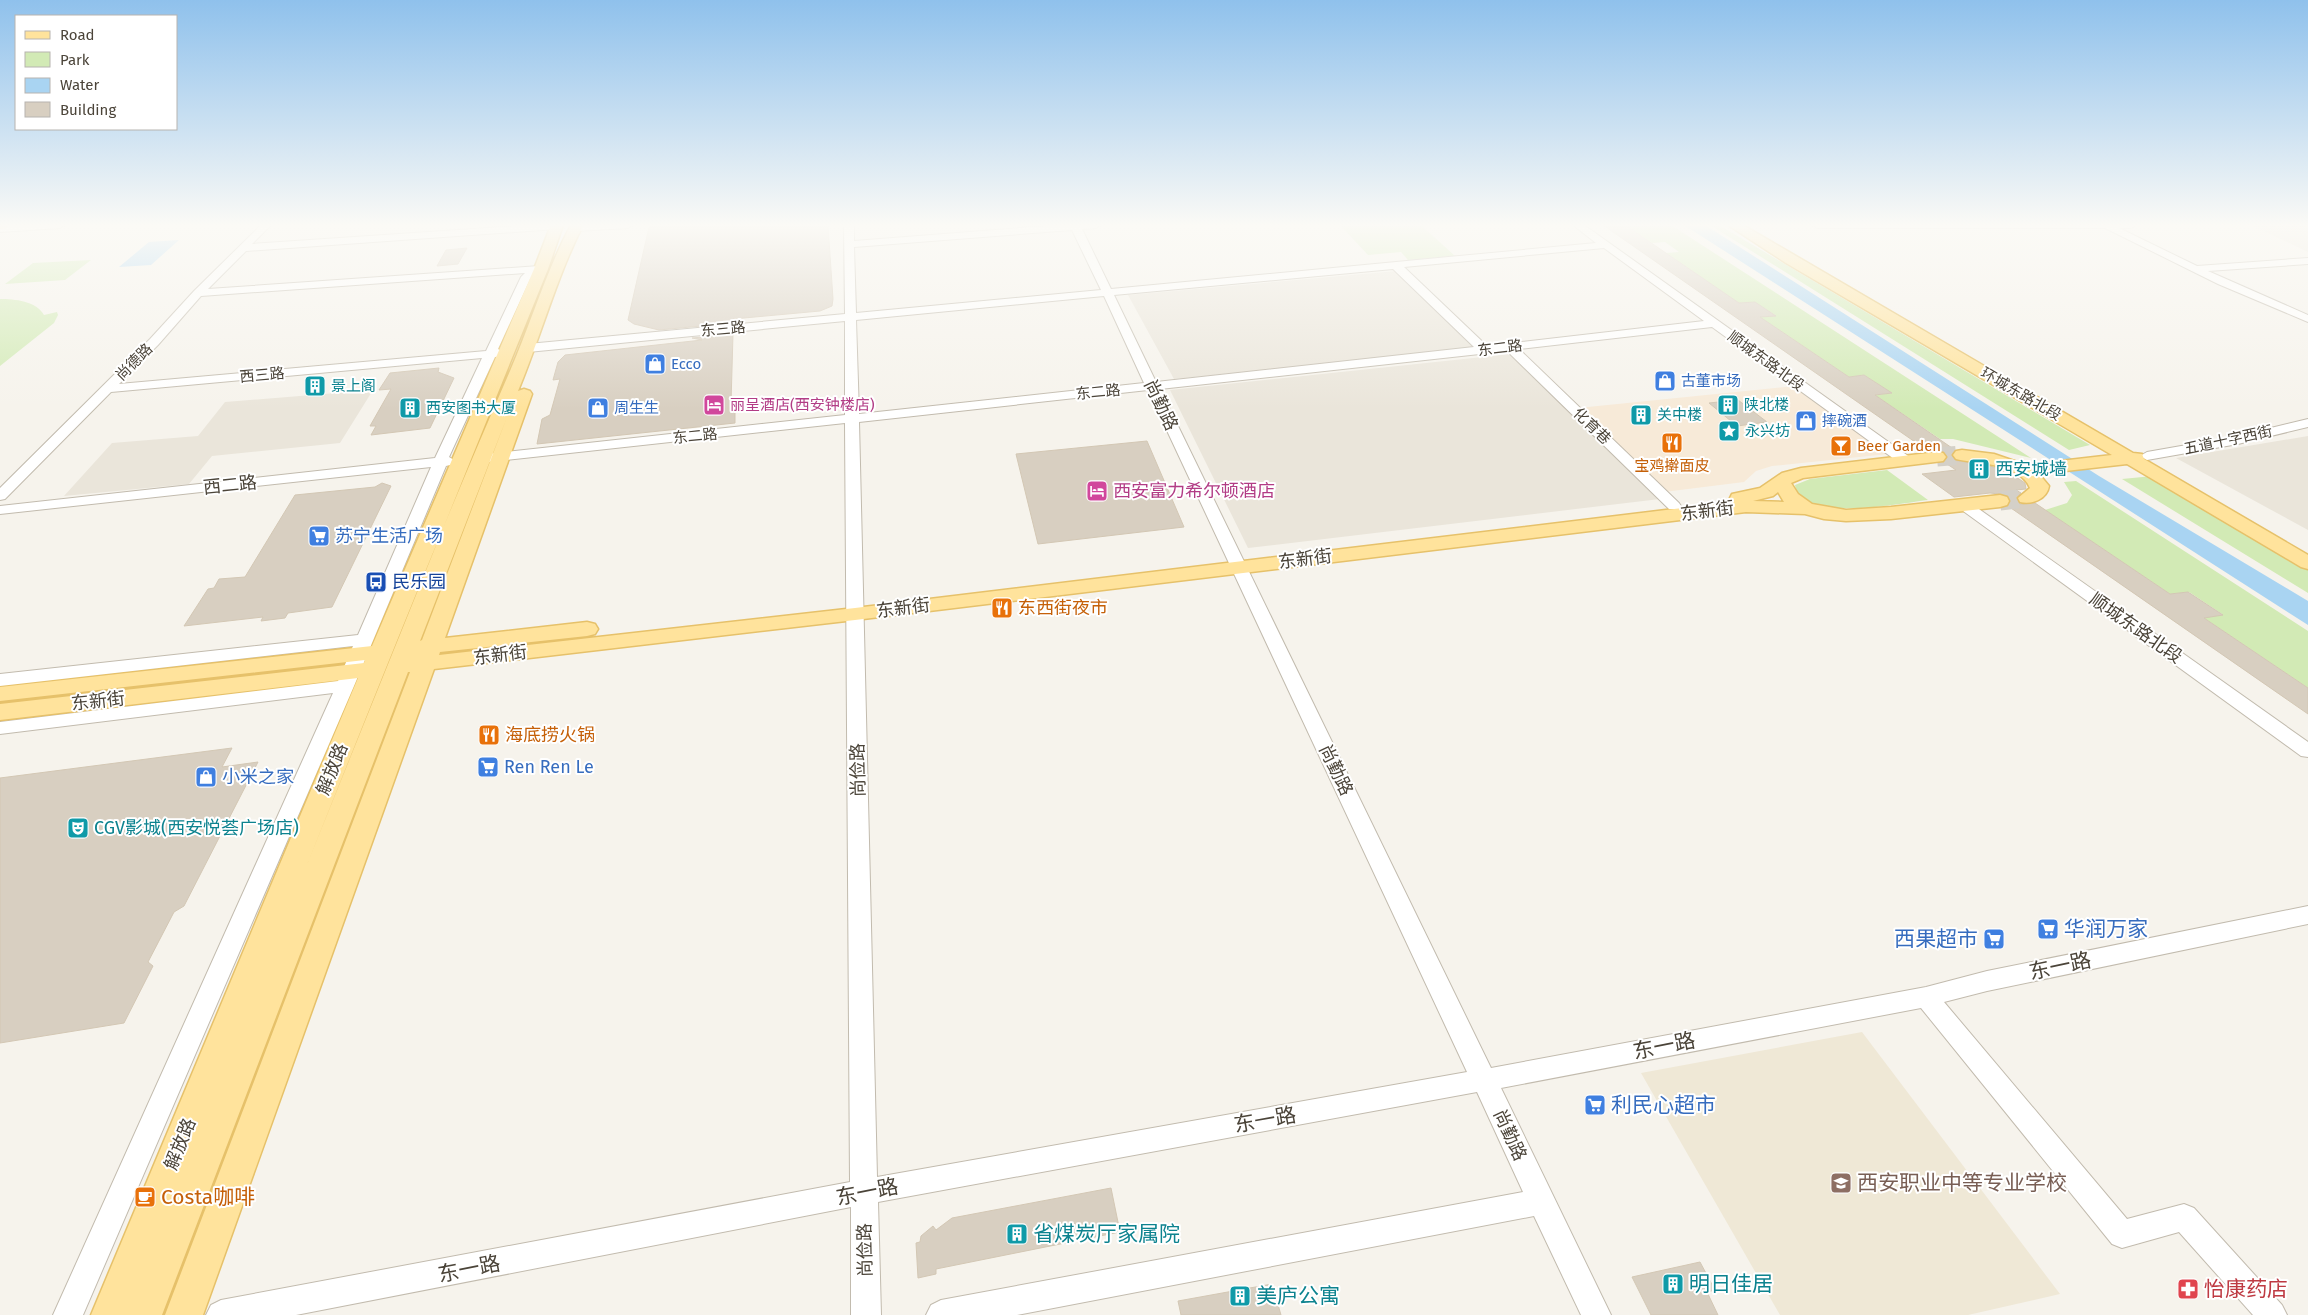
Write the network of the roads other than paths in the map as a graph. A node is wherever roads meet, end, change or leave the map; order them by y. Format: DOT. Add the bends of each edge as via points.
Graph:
graph roads {
  1 [pos="204,286"];
  2 [pos="322,286"];
  3 [pos="523,286"];
  4 [pos="551,286"];
  5 [pos="850,286"];
  6 [pos="1104,286"];
  7 [pos="1184,286"];
  8 [pos="1417,286"];
  9 [pos="1663,286"];
  10 [pos="1841,286"];
  11 [pos="2234,286"];
  12 [pos="198,293"];
  13 [pos="1108,294"];
  14 [pos="850,317"];
  15 [pos="2308,319"];
  16 [pos="1714,323"];
  17 [pos="1510,347"];
  18 [pos="535,348"];
  19 [pos="1484,350"];
  20 [pos="499,353"];
  21 [pos="1152,386"];
  22 [pos="107,389"];
  23 [pos="852,419"];
  24 [pos="2308,422"];
  25 [pos="1962,455"];
  26 [pos="491,457"];
  27 [pos="1937,457"];
  28 [pos="2139,457"];
  29 [pos="461,460"];
  30 [pos="1906,461"];
  31 [pos="440,462"];
  32 [pos="2022,470"];
  33 [pos="1781,482"];
  34 [pos="0,496"];
  35 [pos="2027,498"];
  36 [pos="2000,501"];
  37 [pos="1964,505"];
  38 [pos="1674,506"];
  39 [pos="1805,508"];
  40 [pos="0,510"];
  41 [pos="2308,545"];
  42 [pos="1236,561"];
  43 [pos="2308,563"];
  44 [pos="855,607"];
  45 [pos="383,660"];
  46 [pos="0,680"];
  47 [pos="0,694"];
  48 [pos="0,712"];
  49 [pos="0,728"];
  50 [pos="2308,751"];
  51 [pos="2308,915"];
  52 [pos="1926,997"];
  53 [pos="1484,1080"];
  54 [pos="864,1192"];
  55 [pos="1542,1201"];
  56 [pos="68,1315"];
  57 [pos="110,1315"];
  58 [pos="143,1315"];
  59 [pos="184,1315"];
  60 [pos="221,1315"];
  61 [pos="866,1315"];
  62 [pos="941,1315"];
  63 [pos="1596,1315"];
  64 [pos="2272,1315"];
  1 -- 12 [label="street, 尚德路"];
  2 -- 12 [label="street"];
  3 -- 20 [label="street"];
  4 -- 18 [label="main road"];
  5 -- 14 [label="street, 尚俭路"];
  6 -- 13 [label="street, 尚勤路"];
  7 -- 13 [label="street, 东三路"];
  8 -- 19 [label="street"];
  9 -- 16 [label="street, 顺城东路北段"];
  10 -- 28 [label="main road, 环城东路北段"];
  11 -- 15 [label="street"];
  12 -- 22 [label="street, 尚德路"];
  13 -- 14 [label="street, 东三路"];
  13 -- 21 [label="street, 尚勤路"];
  14 -- 18 [label="street, 东三路"];
  14 -- 23 [label="street, 尚俭路"];
  16 -- 17 [label="street, 东二路"];
  16 -- 30 [label="street, 顺城东路北段"];
  17 -- 19 [label="street, 东二路"];
  17 -- 38 [label="street, 化育巷"];
  18 -- 26 [label="main road"];
  19 -- 21 [label="street, 东二路"];
  20 -- 22 [label="street, 西三路"];
  20 -- 29 [label="main road, 解放路"];
  20 -- 31 [label="street"];
  21 -- 23 [label="street, 东二路"];
  21 -- 42 [label="street, 尚勤路"];
  22 -- 34 [label="street, 尚德路"];
  23 -- 26 [label="street, 东二路"];
  23 -- 44 [label="street, 尚俭路"];
  24 -- 28 [label="street, 五道十字西街" via="2238,440"];
  25 -- 32 [label="main road" via="2003,461"];
  26 -- 45 [label="main road"];
  27 -- 30 [label="main road, 东新街"];
  28 -- 32 [label="main road"];
  28 -- 41 [label="main road, 环城东路北段"];
  28 -- 43 [label="main road, 环城东路北段"];
  29 -- 31 [label="street, 西二路"];
  29 -- 45 [label="main road, 解放路"];
  30 -- 33 [label="main road, 东新街" via="1800,473"];
  31 -- 40 [label="street, 西二路"];
  31 -- 45 [label="street"];
  32 -- 35 [label="main road" via="2040,486 2039,491"];
  33 -- 38 [label="main road, 东新街" via="1766,492 1750,496"];
  33 -- 39 [label="main road" via="1785,493"];
  36 -- 37 [label="main road"];
  37 -- 39 [label="main road" via="1859,516"];
  37 -- 50 [label="street, 顺城东路北段"];
  38 -- 42 [label="main road, 东新街"];
  39 -- 42 [label="main road, 东新街" via="1746,506"];
  42 -- 44 [label="main road, 东新街"];
  42 -- 53 [label="street, 尚勤路"];
  44 -- 45 [label="main road, 东新街"];
  44 -- 54 [label="street, 尚俭路"];
  45 -- 46 [label="street"];
  45 -- 47 [label="main road, 东新街"];
  45 -- 48 [label="main road, 东新街"];
  45 -- 49 [label="street"];
  45 -- 56 [label="street"];
  45 -- 57 [label="main road, 解放路"];
  45 -- 58 [label="main road, 解放路"];
  45 -- 59 [label="main road"];
  51 -- 52 [label="street, 东一路" via="1988,981"];
  52 -- 53 [label="street, 东一路"];
  52 -- 64 [label="street" via="2122,1234 2184,1217"];
  53 -- 54 [label="street, 东一路"];
  53 -- 55 [label="street, 尚勤路"];
  54 -- 60 [label="street, 东一路"];
  54 -- 61 [label="street, 尚俭路"];
  55 -- 62 [label="street"];
  55 -- 63 [label="street, 尚勤路"];
}
